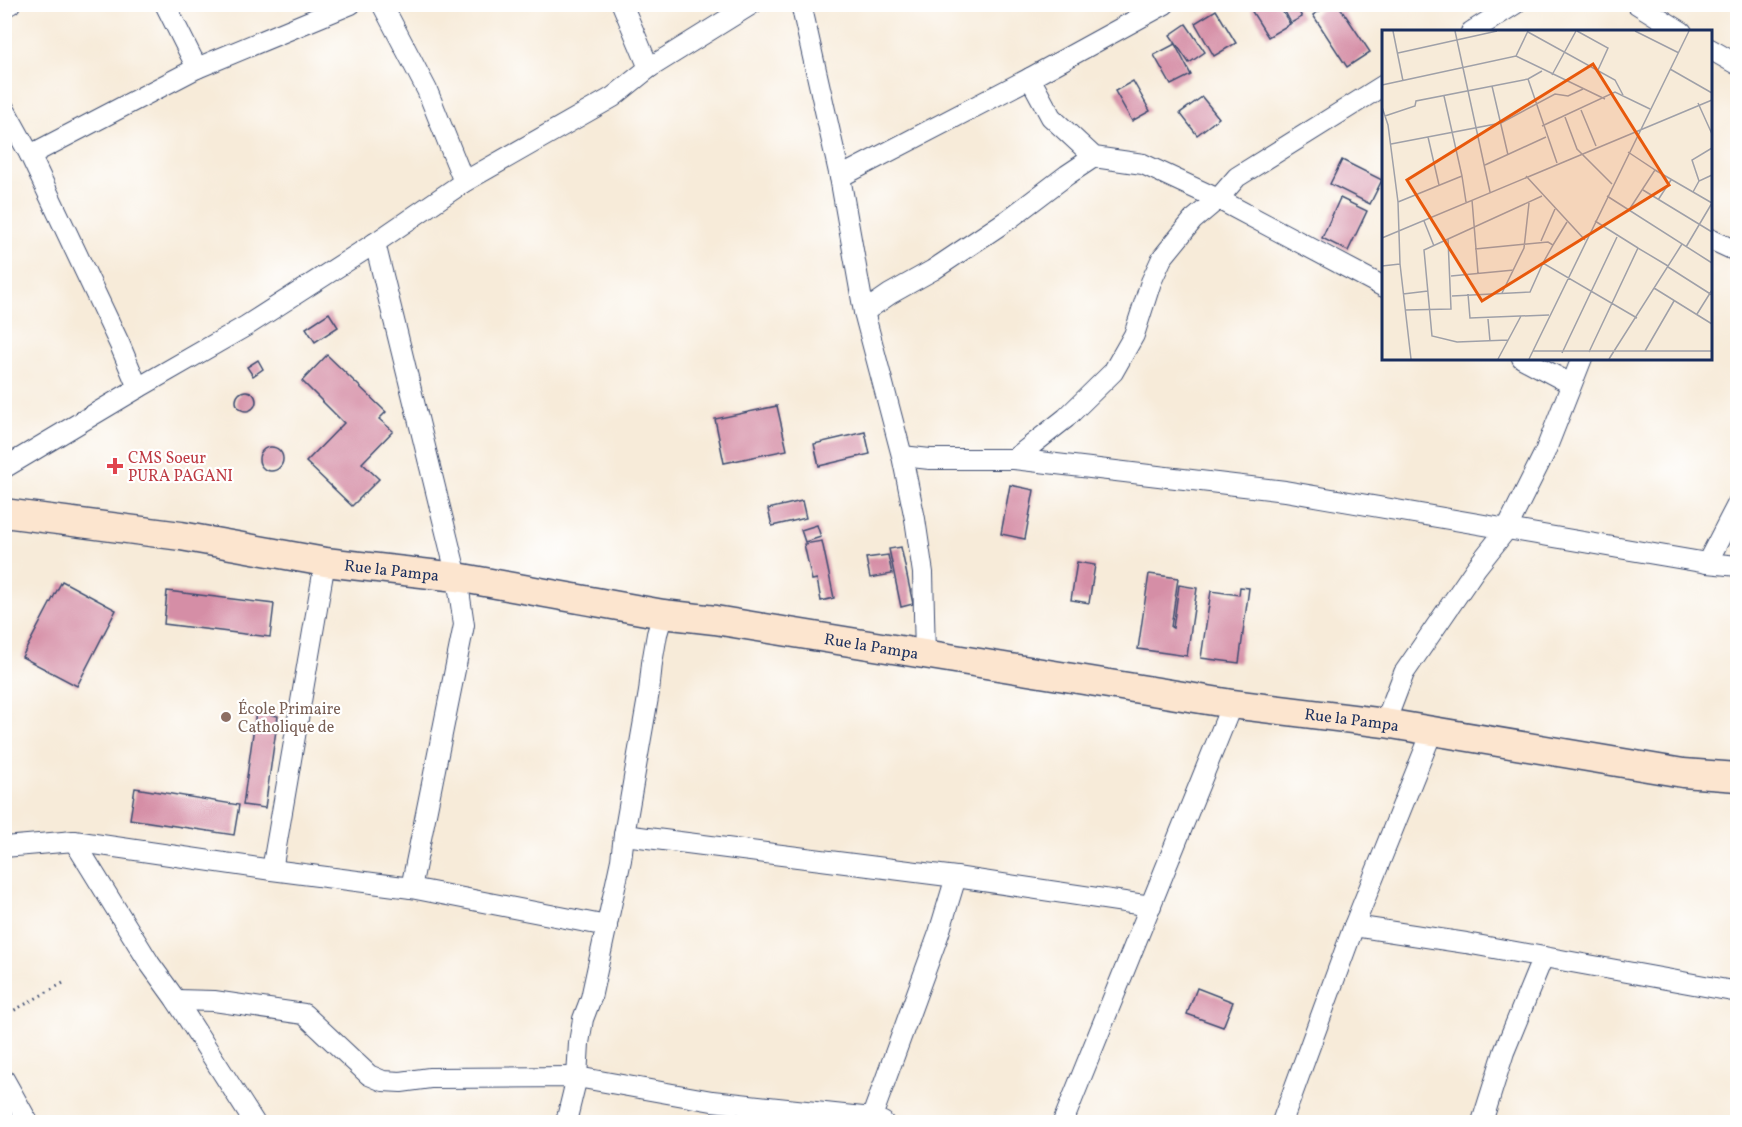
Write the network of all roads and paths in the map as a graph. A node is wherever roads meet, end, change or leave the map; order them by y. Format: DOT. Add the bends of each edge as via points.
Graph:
graph roads {
  1 [pos="10,4"];
  2 [pos="165,4"];
  3 [pos="351,4"];
  4 [pos="382,4"];
  5 [pos="622,4"];
  6 [pos="752,4"];
  7 [pos="801,4"];
  8 [pos="1165,4"];
  9 [pos="1515,4"];
  10 [pos="1637,4"];
  11 [pos="4,7"];
  12 [pos="1474,30"];
  13 [pos="1679,30"];
  14 [pos="1712,50"];
  15 [pos="1737,65"];
  16 [pos="197,68"];
  17 [pos="649,68"];
  18 [pos="1030,78"];
  19 [pos="1382,86"];
  20 [pos="4,108"];
  21 [pos="30,155"];
  22 [pos="1094,157"];
  23 [pos="840,177"];
  24 [pos="464,182"];
  25 [pos="1218,199"];
  26 [pos="1712,240"];
  27 [pos="375,243"];
  28 [pos="1737,252"];
  29 [pos="1382,286"];
  30 [pos="864,312"];
  31 [pos="1526,360"];
  32 [pos="1581,360"];
  33 [pos="1571,384"];
  34 [pos="138,388"];
  35 [pos="903,456"];
  36 [pos="1014,459"];
  37 [pos="4,468"];
  38 [pos="1737,503"];
  39 [pos="4,513"];
  40 [pos="1506,530"];
  41 [pos="325,562"];
  42 [pos="1707,563"];
  43 [pos="1737,566"];
  44 [pos="457,577"];
  45 [pos="663,614"];
  46 [pos="925,655"];
  47 [pos="1232,704"];
  48 [pos="1385,723"];
  49 [pos="1432,732"];
  50 [pos="1737,777"];
  51 [pos="624,836"];
  52 [pos="74,841"];
  53 [pos="4,847"];
  54 [pos="272,870"];
  55 [pos="956,877"];
  56 [pos="411,888"];
  57 [pos="1152,906"];
  58 [pos="606,926"];
  59 [pos="1354,926"];
  60 [pos="1543,957"];
  61 [pos="65,982"];
  62 [pos="1737,992"];
  63 [pos="176,1000"];
  64 [pos="4,1016"];
  65 [pos="577,1077"];
  66 [pos="4,1079"];
  67 [pos="875,1121"];
  68 [pos="28,1122"];
  69 [pos="254,1122"];
  70 [pos="566,1122"];
  71 [pos="1064,1122"];
  72 [pos="1282,1122"];
  73 [pos="1482,1122"];
  1 -- 11 [label="street"];
  2 -- 16 [label="street"];
  3 -- 16 [label="street"];
  4 -- 24 [label="street" via="427,90"];
  5 -- 17 [label="street"];
  6 -- 17 [label="street"];
  7 -- 23 [label="street"];
  8 -- 18 [label="street"];
  9 -- 12 [label="street"];
  10 -- 13 [label="street"];
  14 -- 15 [label="street"];
  16 -- 21 [label="street"];
  17 -- 24 [label="street" via="613,98"];
  18 -- 22 [label="street" via="1051,117"];
  18 -- 23 [label="street"];
  19 -- 25 [label="street" via="1237,177"];
  20 -- 21 [label="street"];
  21 -- 34 [label="street"];
  22 -- 25 [label="street" via="1143,164"];
  22 -- 30 [label="street" via="933,270"];
  23 -- 30 [label="street"];
  24 -- 27 [label="street"];
  25 -- 29 [label="street"];
  25 -- 36 [label="street" via="1192,220 1162,258 1134,335 1113,372 1066,418"];
  26 -- 28 [label="street"];
  27 -- 34 [label="street" via="246,326"];
  27 -- 44 [label="street"];
  30 -- 35 [label="street"];
  31 -- 33 [label="street"];
  32 -- 33 [label="street"];
  33 -- 40 [label="street" via="1545,452"];
  34 -- 37 [label="street"];
  35 -- 36 [label="street"];
  35 -- 46 [label="street" via="923,573"];
  36 -- 40 [label="street" via="1285,491"];
  38 -- 42 [label="street"];
  39 -- 41 [label="street, Rue la Pampa" via="181,536"];
  40 -- 42 [label="street"];
  40 -- 48 [label="street" via="1404,673"];
  41 -- 44 [label="street, Rue la Pampa"];
  41 -- 54 [label="street"];
  42 -- 43 [label="street"];
  44 -- 45 [label="street, Rue la Pampa"];
  44 -- 56 [label="street" via="464,626"];
  45 -- 46 [label="street, Rue la Pampa"];
  45 -- 51 [label="street"];
  46 -- 47 [label="street, Rue la Pampa"];
  47 -- 48 [label="street, Rue la Pampa"];
  47 -- 57 [label="street"];
  48 -- 49 [label="street, Rue la Pampa"];
  49 -- 50 [label="street, Rue la Pampa" via="1683,773"];
  49 -- 59 [label="street"];
  51 -- 55 [label="street"];
  51 -- 58 [label="street"];
  52 -- 53 [label="street"];
  52 -- 54 [label="street"];
  52 -- 63 [label="street"];
  54 -- 56 [label="street"];
  55 -- 57 [label="street"];
  55 -- 67 [label="street"];
  56 -- 58 [label="street"];
  57 -- 71 [label="street"];
  58 -- 65 [label="street" via="579,1043"];
  59 -- 60 [label="street"];
  59 -- 72 [label="street"];
  60 -- 62 [label="street"];
  60 -- 73 [label="street" via="1504,1052"];
  61 -- 64 [label="path"];
  63 -- 65 [label="street" via="214,1001 304,1014 369,1075 383,1081"];
  63 -- 69 [label="street"];
  65 -- 67 [label="street" via="712,1101"];
  65 -- 70 [label="street"];
  66 -- 68 [label="street"];
}
